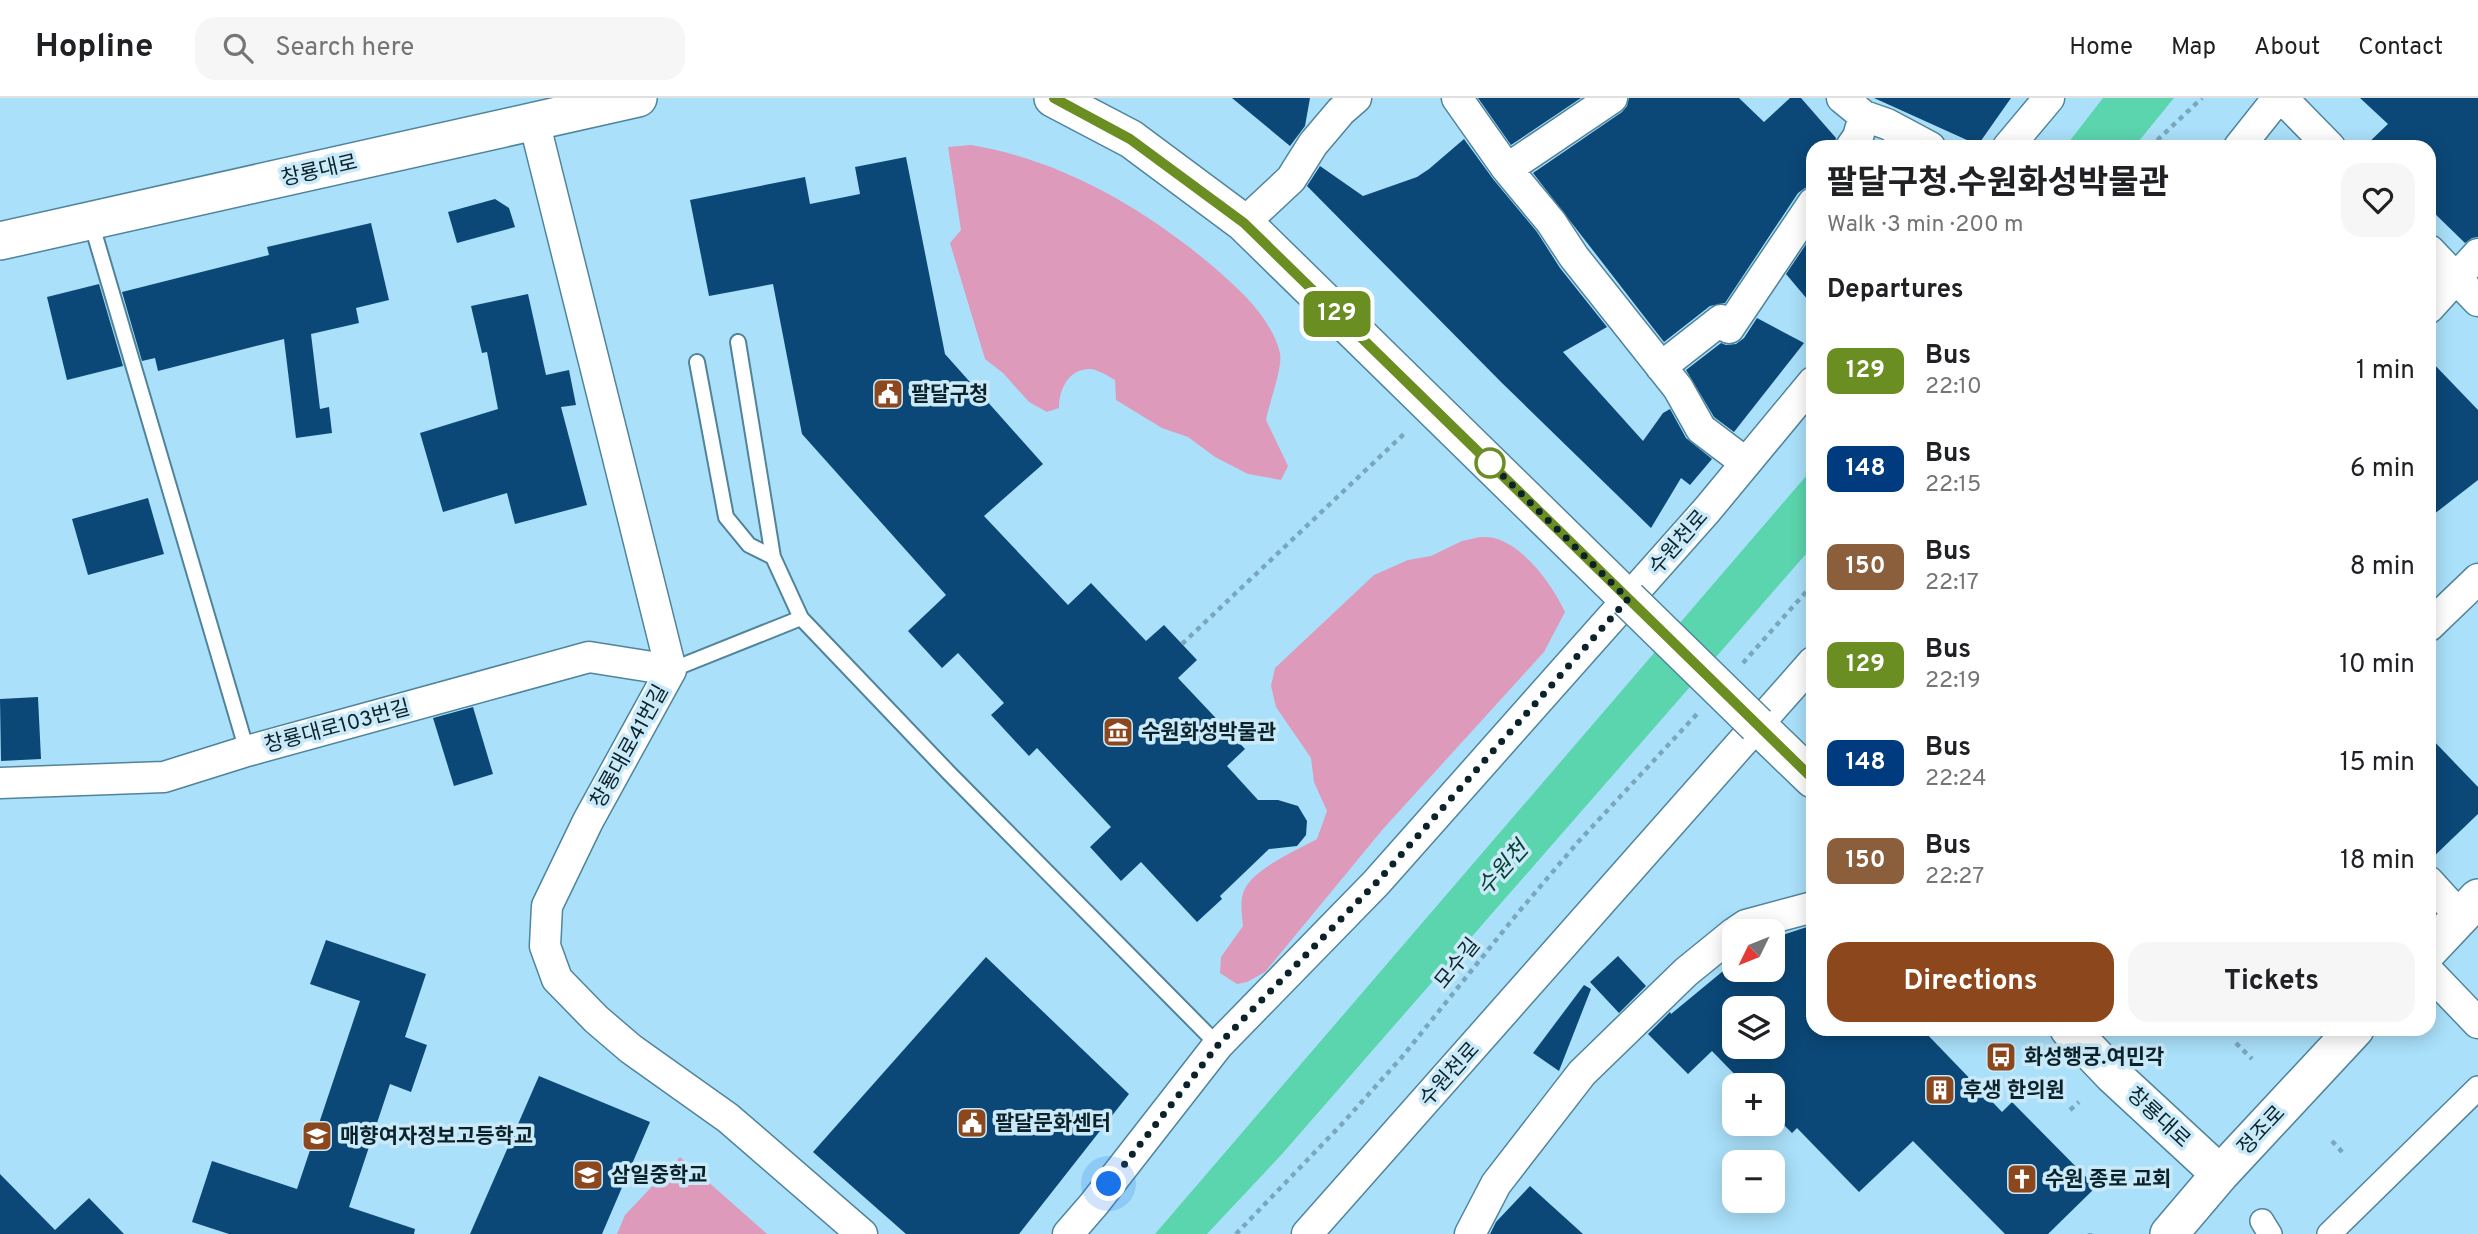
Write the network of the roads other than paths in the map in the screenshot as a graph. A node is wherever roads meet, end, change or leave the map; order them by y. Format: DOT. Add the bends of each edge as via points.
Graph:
graph roads {
  1 [pos="638,98"];
  2 [pos="1054,98"];
  3 [pos="1356,98"];
  4 [pos="1457,98"];
  5 [pos="1612,98"];
  6 [pos="2049,98"];
  7 [pos="2280,98"];
  8 [pos="1853,107"];
  9 [pos="534,121"];
  10 [pos="1856,140"];
  11 [pos="1917,140"];
  12 [pos="2014,140"];
  13 [pos="2245,140"];
  14 [pos="2323,140"];
  15 [pos="1507,169"];
  16 [pos="1806,213"];
  17 [pos="91,222"];
  18 [pos="1244,223"];
  19 [pos="0,241"];
  20 [pos="2478,254"];
  21 [pos="2436,257"];
  22 [pos="2456,278"];
  23 [pos="2436,300"];
  24 [pos="2478,301"];
  25 [pos="738,342"];
  26 [pos="697,362"];
  27 [pos="1661,367"];
  28 [pos="1806,390"];
  29 [pos="1746,463"];
  30 [pos="773,557"];
  31 [pos="2478,579"];
  32 [pos="1628,599"];
  33 [pos="801,618"];
  34 [pos="2436,619"];
  35 [pos="671,670"];
  36 [pos="1806,670"];
  37 [pos="1758,725"];
  38 [pos="247,751"];
  39 [pos="1806,772"];
  40 [pos="0,783"];
  41 [pos="2436,886"];
  42 [pos="2469,907"];
  43 [pos="1806,909"];
  44 [pos="1768,919"];
  45 [pos="2436,942"];
  46 [pos="1722,943"];
  47 [pos="2436,979"];
  48 [pos="2478,1023"];
  49 [pos="2075,1036"];
  50 [pos="2348,1036"];
  51 [pos="1218,1045"];
  52 [pos="2478,1088"];
  53 [pos="2220,1174"];
  54 [pos="1317,1231"];
  55 [pos="862,1234"];
  56 [pos="1068,1234"];
  57 [pos="1470,1234"];
  58 [pos="2169,1234"];
  59 [pos="2329,1234"];
  1 -- 9 [label="street, 창룡대로"];
  2 -- 18 [label="street" via="1130,139"];
  3 -- 18 [label="street" via="1313,144 1291,179"];
  4 -- 15 [label="street"];
  5 -- 15 [label="street"];
  6 -- 12 [label="street"];
  7 -- 13 [label="street"];
  7 -- 14 [label="street"];
  8 -- 10 [label="street"];
  8 -- 11 [label="street"];
  9 -- 17 [label="street, 창룡대로"];
  9 -- 35 [label="street, 창룡대로41번길"];
  15 -- 27 [label="street"];
  16 -- 27 [label="street" via="1729,328 1721,320"];
  17 -- 19 [label="street, 창룡대로"];
  17 -- 38 [label="lane"];
  18 -- 32 [label="street"];
  20 -- 22 [label="street"];
  21 -- 22 [label="street"];
  22 -- 23 [label="street"];
  22 -- 24 [label="street"];
  25 -- 30 [label="lane"];
  26 -- 30 [label="lane" via="726,517 749,545"];
  27 -- 29 [label="street" via="1701,429"];
  28 -- 29 [label="street, 수원천로"];
  29 -- 32 [label="street, 수원천로"];
  30 -- 33 [label="lane"];
  31 -- 34 [label="street"];
  32 -- 37 [label="street, bridge"];
  32 -- 51 [label="street, 수원천로" via="1376,883"];
  33 -- 35 [label="lane"];
  33 -- 51 [label="lane"];
  35 -- 38 [label="street, 창룡대로103번길" via="589,657"];
  35 -- 55 [label="street, 창룡대로41번길" via="547,906 545,946 557,979 596,1019 728,1118"];
  36 -- 37 [label="street, 수원천로"];
  37 -- 39 [label="street"];
  37 -- 54 [label="street, 수원천로"];
  38 -- 40 [label="street, 창룡대로103번길" via="164,776"];
  41 -- 42 [label="street"];
  42 -- 45 [label="street"];
  43 -- 44 [label="street"];
  46 -- 57 [label="street" via="1582,1073 1496,1184"];
  47 -- 48 [label="street"];
  49 -- 53 [label="street, 창룡대로"];
  50 -- 53 [label="street, 정조로"];
  51 -- 56 [label="street, 수원천로"];
  52 -- 59 [label="street"];
  53 -- 58 [label="street, 정조로"];
}
